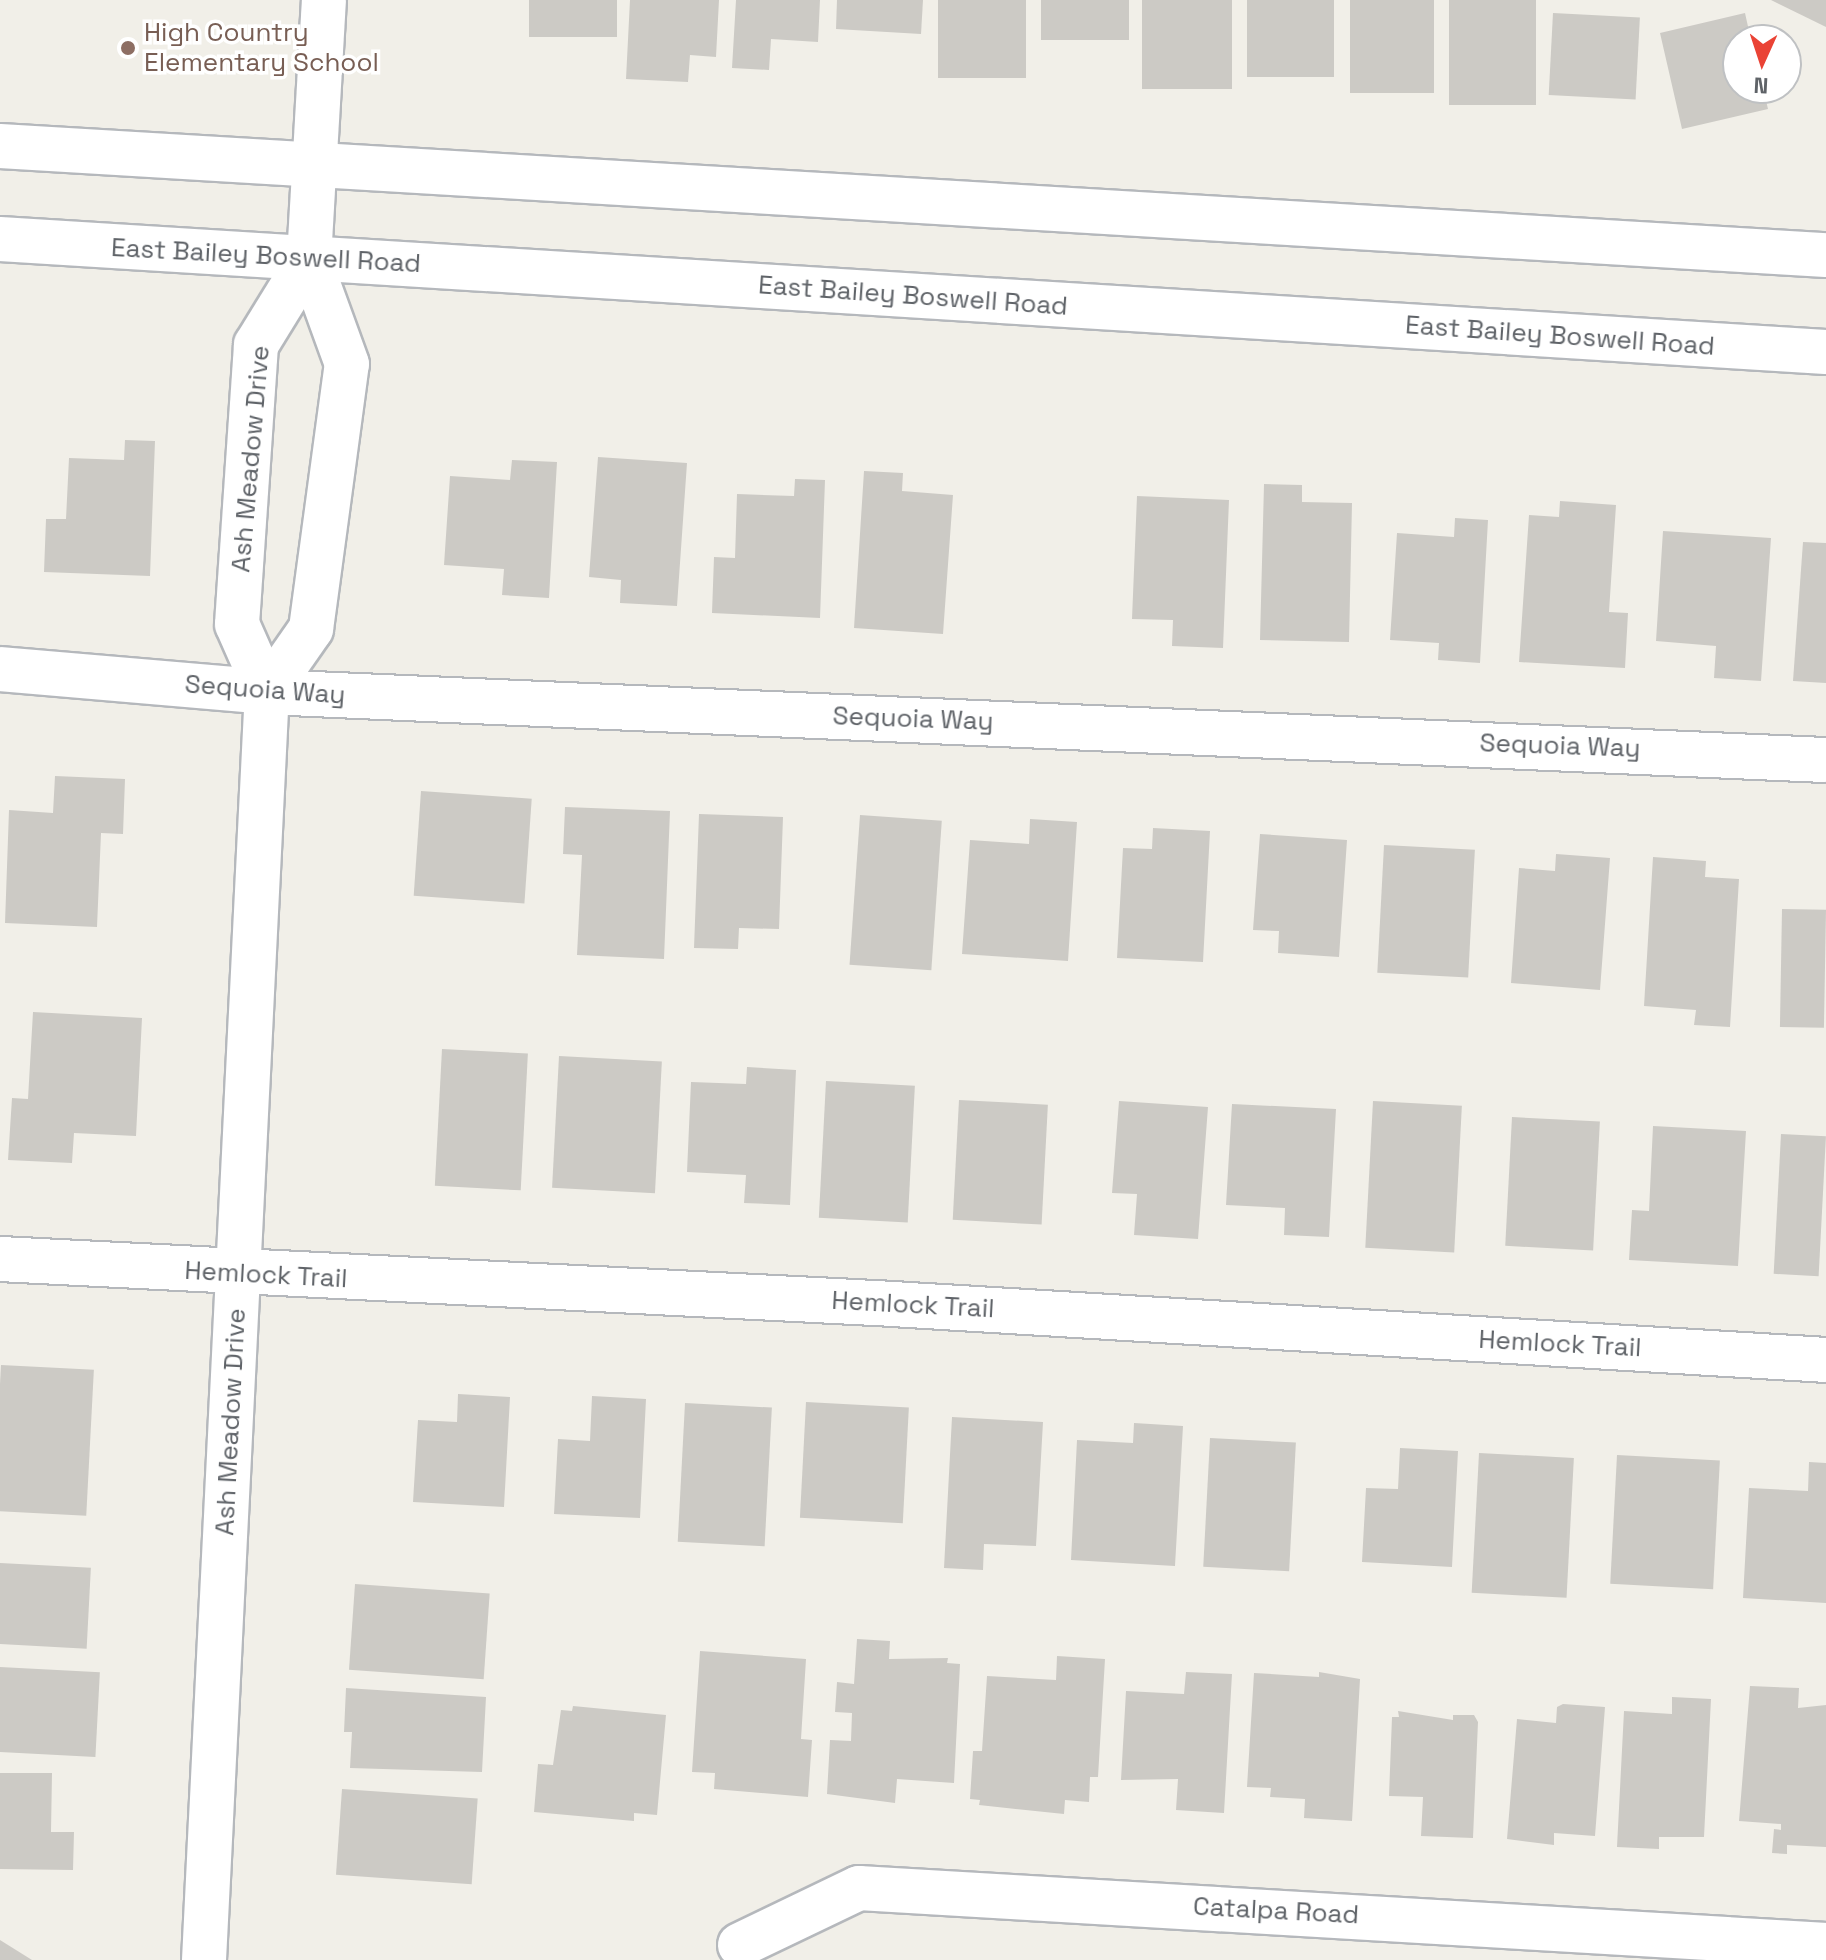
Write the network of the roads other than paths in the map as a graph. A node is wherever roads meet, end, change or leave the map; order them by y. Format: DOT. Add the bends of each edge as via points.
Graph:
graph roads {
  1 [pos="324,0"];
  2 [pos="0,146"];
  3 [pos="315,164"];
  4 [pos="0,239"];
  5 [pos="1826,255"];
  6 [pos="309,259"];
  7 [pos="1826,352"];
  8 [pos="0,669"];
  9 [pos="267,692"];
  10 [pos="1826,760"];
  11 [pos="0,1259"];
  12 [pos="238,1274"];
  13 [pos="1826,1360"];
  14 [pos="740,1945"];
  15 [pos="1826,1945"];
  16 [pos="204,1960"];
  1 -- 3 [label="street"];
  2 -- 3 [label="street"];
  3 -- 5 [label="street"];
  3 -- 6 [label="street"];
  4 -- 6 [label="street, East Bailey Boswell Road"];
  6 -- 7 [label="street, East Bailey Boswell Road"];
  6 -- 9 [label="street, Ash Meadow Drive" via="256,345 237,624"];
  6 -- 9 [label="street" via="347,364 311,629"];
  8 -- 9 [label="street, Sequoia Way"];
  9 -- 10 [label="street, Sequoia Way"];
  9 -- 12 [label="street, Ash Meadow Drive"];
  11 -- 12 [label="street, Hemlock Trail"];
  12 -- 13 [label="street, Hemlock Trail" via="876,1303"];
  12 -- 16 [label="street, Ash Meadow Drive"];
  14 -- 15 [label="street, Catalpa Road" via="859,1888"];
}
